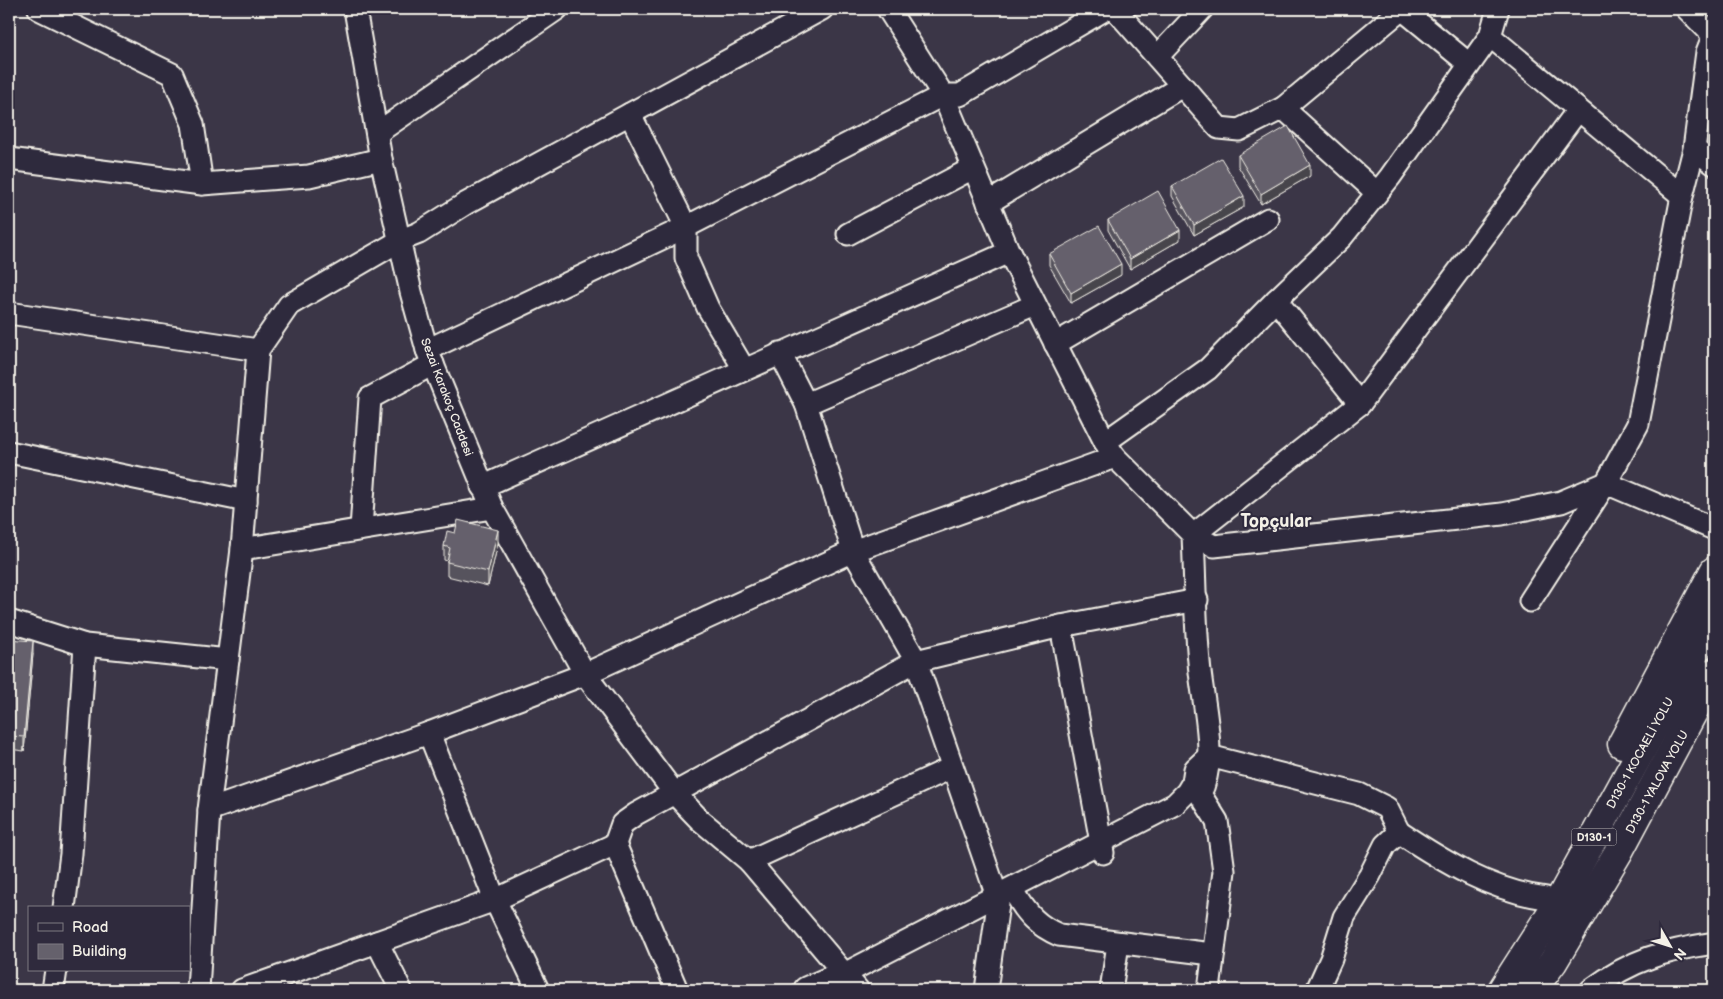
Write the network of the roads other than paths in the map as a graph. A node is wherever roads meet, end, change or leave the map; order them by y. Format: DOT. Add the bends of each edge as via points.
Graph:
graph roads {
  1 [pos="39,9"];
  2 [pos="355,9"];
  3 [pos="557,9"];
  4 [pos="822,9"];
  5 [pos="889,9"];
  6 [pos="1106,9"];
  7 [pos="1115,9"];
  8 [pos="1202,9"];
  9 [pos="1402,9"];
  10 [pos="1498,9"];
  11 [pos="1687,9"];
  12 [pos="1714,35"];
  13 [pos="1490,36"];
  14 [pos="1157,56"];
  15 [pos="1470,64"];
  16 [pos="1182,86"];
  17 [pos="943,95"];
  18 [pos="1283,108"];
  19 [pos="1578,110"];
  20 [pos="630,114"];
  21 [pos="377,133"];
  22 [pos="1694,149"];
  23 [pos="9,159"];
  24 [pos="381,159"];
  25 [pos="1714,164"];
  26 [pos="973,168"];
  27 [pos="202,184"];
  28 [pos="1377,194"];
  29 [pos="1682,196"];
  30 [pos="988,203"];
  31 [pos="1268,219"];
  32 [pos="686,227"];
  33 [pos="848,234"];
  34 [pos="401,240"];
  35 [pos="1009,252"];
  36 [pos="1276,300"];
  37 [pos="1035,306"];
  38 [pos="9,313"];
  39 [pos="1055,344"];
  40 [pos="258,350"];
  41 [pos="780,353"];
  42 [pos="430,357"];
  43 [pos="744,369"];
  44 [pos="806,404"];
  45 [pos="1360,404"];
  46 [pos="1110,450"];
  47 [pos="9,452"];
  48 [pos="1606,483"];
  49 [pos="482,487"];
  50 [pos="246,501"];
  51 [pos="492,508"];
  52 [pos="361,529"];
  53 [pos="1714,529"];
  54 [pos="1193,536"];
  55 [pos="242,549"];
  56 [pos="854,550"];
  57 [pos="1714,571"];
  58 [pos="1196,600"];
  59 [pos="1530,601"];
  60 [pos="1714,618"];
  61 [pos="9,621"];
  62 [pos="1061,626"];
  63 [pos="85,645"];
  64 [pos="228,660"];
  65 [pos="916,661"];
  66 [pos="1714,673"];
  67 [pos="585,674"];
  68 [pos="1714,703"];
  69 [pos="429,733"];
  70 [pos="1209,756"];
  71 [pos="951,768"];
  72 [pos="675,794"];
  73 [pos="1200,794"];
  74 [pos="209,810"];
  75 [pos="1637,818"];
  76 [pos="1399,832"];
  77 [pos="615,844"];
  78 [pos="1102,847"];
  79 [pos="749,861"];
  80 [pos="1546,898"];
  81 [pos="1004,899"];
  82 [pos="495,900"];
  83 [pos="64,906"];
  84 [pos="377,942"];
  85 [pos="1535,942"];
  86 [pos="1714,943"];
  87 [pos="1118,944"];
  88 [pos="1212,954"];
  89 [pos="56,972"];
  90 [pos="845,984"];
  91 [pos="53,990"];
  92 [pos="198,990"];
  93 [pos="242,990"];
  94 [pos="401,990"];
  95 [pos="538,990"];
  96 [pos="677,990"];
  97 [pos="807,990"];
  98 [pos="986,990"];
  99 [pos="1111,990"];
  100 [pos="1209,990"];
  101 [pos="1317,990"];
  102 [pos="1502,990"];
  103 [pos="1532,990"];
  104 [pos="1591,990"];
  1 -- 27 [label="street" via="172,74 193,124"];
  2 -- 21 [label="street, Sezai Karakoç Caddesi"];
  3 -- 21 [label="street"];
  4 -- 20 [label="street"];
  5 -- 17 [label="street"];
  6 -- 17 [label="street" via="960,95"];
  7 -- 14 [label="street"];
  8 -- 14 [label="street"];
  9 -- 15 [label="street"];
  9 -- 18 [label="street"];
  10 -- 13 [label="street"];
  11 -- 12 [label="street"];
  12 -- 22 [label="street" via="1707,52"];
  13 -- 15 [label="street"];
  13 -- 19 [label="street"];
  14 -- 16 [label="street"];
  15 -- 28 [label="street"];
  16 -- 18 [label="street" via="1219,128 1239,130"];
  16 -- 30 [label="street"];
  17 -- 26 [label="street"];
  17 -- 32 [label="street"];
  18 -- 28 [label="street"];
  19 -- 29 [label="street"];
  19 -- 45 [label="street"];
  20 -- 32 [label="street"];
  20 -- 34 [label="street"];
  21 -- 24 [label="street, Sezai Karakoç Caddesi"];
  22 -- 25 [label="street"];
  22 -- 29 [label="street"];
  23 -- 27 [label="street"];
  24 -- 27 [label="street" via="309,176"];
  24 -- 34 [label="street, Sezai Karakoç Caddesi"];
  26 -- 30 [label="street"];
  26 -- 33 [label="street"];
  28 -- 36 [label="street" via="1342,237"];
  29 -- 48 [label="street" via="1638,424"];
  30 -- 35 [label="street"];
  31 -- 39 [label="street"];
  32 -- 42 [label="street"];
  32 -- 43 [label="street" via="686,258 708,308"];
  34 -- 40 [label="street" via="289,305"];
  34 -- 42 [label="street, Sezai Karakoç Caddesi" via="411,292"];
  35 -- 37 [label="street"];
  35 -- 41 [label="street"];
  36 -- 45 [label="street"];
  36 -- 46 [label="street" via="1208,369"];
  37 -- 39 [label="street"];
  37 -- 44 [label="street"];
  38 -- 40 [label="street"];
  39 -- 46 [label="street"];
  40 -- 50 [label="street"];
  41 -- 43 [label="street"];
  41 -- 44 [label="street"];
  42 -- 49 [label="street, Sezai Karakoç Caddesi"];
  42 -- 52 [label="street" via="370,398"];
  43 -- 49 [label="street"];
  44 -- 56 [label="street"];
  45 -- 54 [label="street"];
  46 -- 54 [label="street"];
  46 -- 56 [label="street"];
  47 -- 50 [label="street"];
  48 -- 53 [label="street"];
  48 -- 54 [label="street" via="1561,502 1502,514 1214,546"];
  48 -- 59 [label="street"];
  49 -- 51 [label="street, Sezai Karakoç Caddesi"];
  50 -- 55 [label="street"];
  51 -- 52 [label="street"];
  51 -- 67 [label="street, Sezai Karakoç Caddesi"];
  52 -- 55 [label="street"];
  54 -- 58 [label="street"];
  55 -- 64 [label="street"];
  56 -- 65 [label="street"];
  56 -- 67 [label="street"];
  57 -- 80 [label="highway" via="1564,854"];
  58 -- 62 [label="street"];
  58 -- 70 [label="street" via="1198,661"];
  60 -- 85 [label="highway, D130-1 KOCAELİ YOLU / D130-1"];
  61 -- 63 [label="street"];
  62 -- 65 [label="street"];
  62 -- 78 [label="street"];
  63 -- 64 [label="street"];
  63 -- 83 [label="street" via="71,854"];
  64 -- 74 [label="street"];
  65 -- 71 [label="street"];
  65 -- 72 [label="street"];
  66 -- 75 [label="highway, D130-1 YALOVA YOLU / D130-1"];
  67 -- 69 [label="street"];
  67 -- 72 [label="street, Sezai Karakoç Caddesi"];
  68 -- 75 [label="highway" via="1681,763"];
  69 -- 74 [label="street"];
  69 -- 82 [label="street"];
  70 -- 73 [label="street" via="1207,782"];
  70 -- 76 [label="street" via="1359,794 1387,808"];
  70 -- 78 [label="street" via="1195,769 1193,782 1175,804"];
  71 -- 79 [label="street"];
  71 -- 81 [label="street"];
  72 -- 77 [label="street" via="622,824"];
  72 -- 79 [label="street, Sezai Karakoç Caddesi"];
  73 -- 78 [label="street" via="1184,810"];
  73 -- 88 [label="street" via="1217,821 1224,871"];
  74 -- 92 [label="street"];
  75 -- 103 [label="highway, D130-1 YALOVA YOLU / D130-1" via="1553,962"];
  76 -- 80 [label="street" via="1448,864 1519,895"];
  76 -- 101 [label="street" via="1384,845 1344,917"];
  77 -- 82 [label="street"];
  77 -- 96 [label="street"];
  78 -- 81 [label="street"];
  79 -- 90 [label="street, Sezai Karakoç Caddesi"];
  80 -- 85 [label="highway"];
  81 -- 87 [label="street" via="1059,935"];
  81 -- 90 [label="street"];
  81 -- 98 [label="street"];
  82 -- 84 [label="street"];
  82 -- 95 [label="street"];
  84 -- 93 [label="street"];
  84 -- 94 [label="street"];
  85 -- 102 [label="highway, D130-1 KOCAELİ YOLU / D130-1"];
  86 -- 104 [label="street" via="1645,958 1614,972"];
  87 -- 88 [label="street"];
  87 -- 99 [label="street"];
  88 -- 100 [label="street"];
  89 -- 91 [label="street"];
  90 -- 97 [label="main road"];
}
